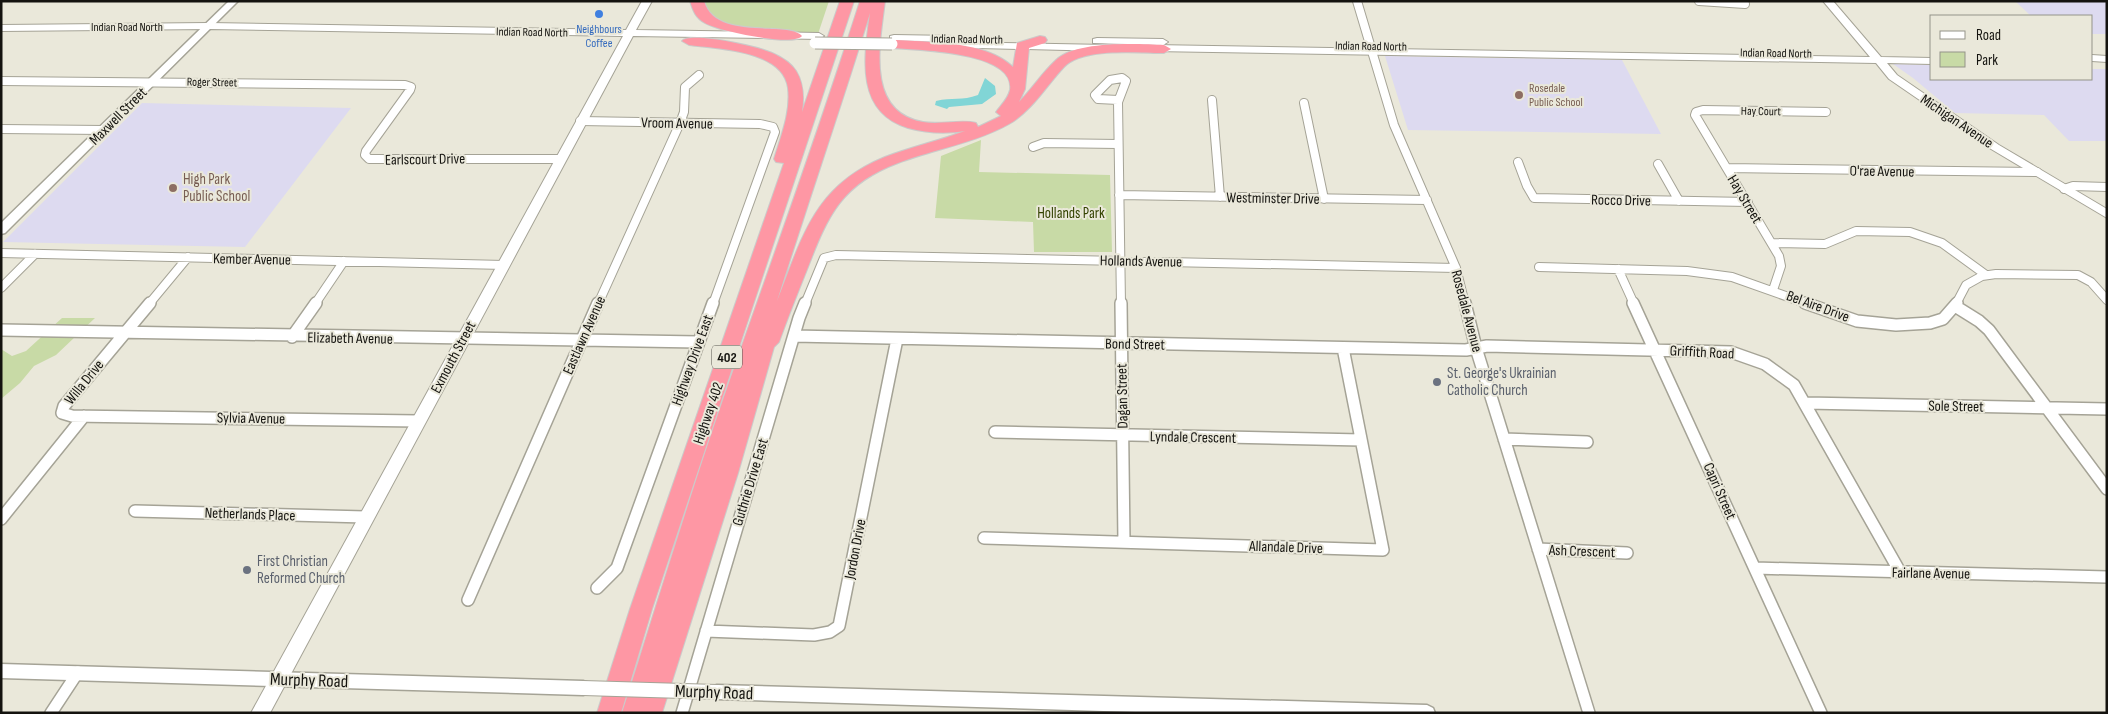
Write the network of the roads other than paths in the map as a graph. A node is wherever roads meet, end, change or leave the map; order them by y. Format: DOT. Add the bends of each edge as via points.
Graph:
graph roads {
  1 [pos="234,1"];
  2 [pos="647,1"];
  3 [pos="698,1"];
  4 [pos="838,1"];
  5 [pos="847,1"];
  6 [pos="861,1"];
  7 [pos="867,1"];
  8 [pos="874,1"];
  9 [pos="878,1"];
  10 [pos="1358,1"];
  11 [pos="1699,1"];
  12 [pos="1828,1"];
  13 [pos="1744,4"];
  14 [pos="1,28"];
  15 [pos="206,29"];
  16 [pos="1,33"];
  17 [pos="795,36"];
  18 [pos="628,37"];
  19 [pos="817,40"];
  20 [pos="689,41"];
  21 [pos="893,41"];
  22 [pos="1026,43"];
  23 [pos="1164,49"];
  24 [pos="1371,49"];
  25 [pos="1930,55"];
  26 [pos="1874,57"];
  27 [pos="2093,58"];
  28 [pos="1816,59"];
  29 [pos="2107,59"];
  30 [pos="1930,61"];
  31 [pos="2093,64"];
  32 [pos="2107,64"];
  33 [pos="700,75"];
  34 [pos="1,81"];
  35 [pos="154,81"];
  36 [pos="406,96"];
  37 [pos="1920,96"];
  38 [pos="1021,97"];
  39 [pos="1118,100"];
  40 [pos="1212,100"];
  41 [pos="1304,103"];
  42 [pos="1696,112"];
  43 [pos="1826,112"];
  44 [pos="580,121"];
  45 [pos="680,123"];
  46 [pos="773,127"];
  47 [pos="1,129"];
  48 [pos="104,130"];
  49 [pos="1118,144"];
  50 [pos="1034,147"];
  51 [pos="560,159"];
  52 [pos="782,159"];
  53 [pos="1518,162"];
  54 [pos="1658,164"];
  55 [pos="1727,168"];
  56 [pos="2037,172"];
  57 [pos="2107,187"];
  58 [pos="2064,188"];
  59 [pos="1119,195"];
  60 [pos="1220,197"];
  61 [pos="1324,199"];
  62 [pos="1427,200"];
  63 [pos="1679,201"];
  64 [pos="1748,202"];
  65 [pos="2107,214"];
  66 [pos="1,230"];
  67 [pos="1772,243"];
  68 [pos="1,253"];
  69 [pos="35,254"];
  70 [pos="827,256"];
  71 [pos="188,257"];
  72 [pos="344,261"];
  73 [pos="1120,261"];
  74 [pos="504,265"];
  75 [pos="1539,267"];
  76 [pos="1456,268"];
  77 [pos="1618,269"];
  78 [pos="1986,275"];
  79 [pos="1,288"];
  80 [pos="1773,290"];
  81 [pos="2107,300"];
  82 [pos="1954,306"];
  83 [pos="1,330"];
  84 [pos="124,333"];
  85 [pos="794,336"];
  86 [pos="292,337"];
  87 [pos="461,339"];
  88 [pos="897,339"];
  89 [pos="581,341"];
  90 [pos="698,342"];
  91 [pos="1121,344"];
  92 [pos="1343,348"];
  93 [pos="1476,348"];
  94 [pos="1656,350"];
  95 [pos="761,366"];
  96 [pos="734,397"];
  97 [pos="1806,403"];
  98 [pos="2046,407"];
  99 [pos="2107,409"];
  100 [pos="84,416"];
  101 [pos="418,421"];
  102 [pos="995,432"];
  103 [pos="1123,435"];
  104 [pos="1504,439"];
  105 [pos="1361,440"];
  106 [pos="1587,442"];
  107 [pos="2107,489"];
  108 [pos="135,511"];
  109 [pos="365,517"];
  110 [pos="1,519"];
  111 [pos="984,538"];
  112 [pos="1124,542"];
  113 [pos="1538,549"];
  114 [pos="1627,553"];
  115 [pos="1755,568"];
  116 [pos="1900,572"];
  117 [pos="2107,577"];
  118 [pos="598,588"];
  119 [pos="468,600"];
  120 [pos="641,610"];
  121 [pos="706,631"];
  122 [pos="1,671"];
  123 [pos="78,672"];
  124 [pos="278,679"];
  125 [pos="1192,709"];
  126 [pos="51,713"];
  127 [pos="260,713"];
  128 [pos="609,713"];
  129 [pos="634,713"];
  130 [pos="650,713"];
  131 [pos="682,713"];
  132 [pos="1427,713"];
  133 [pos="1589,713"];
  134 [pos="1821,713"];
  1 -- 15 [label="street, Maxwell Street"];
  2 -- 18 [label="main road, Exmouth Street"];
  3 -- 17 [label="highway" via="697,7 702,16 718,25"];
  4 -- 52 [label="highway"];
  5 -- 120 [label="highway, Highway 402 / 402"];
  6 -- 96 [label="highway" via="752,331"];
  7 -- 96 [label="highway, Highway 402 / 402"];
  8 -- 95 [label="highway" via="771,325"];
  9 -- 38 [label="highway" via="875,84 881,102 897,117 931,128 969,126 990,120"];
  10 -- 24 [label="street, Rosedale Avenue"];
  11 -- 13 [label="street"];
  12 -- 26 [label="main road, Michigan Avenue"];
  14 -- 15 [label="main road, Indian Road North"];
  15 -- 16 [label="main road, Indian Road North"];
  15 -- 18 [label="main road, Indian Road North"];
  15 -- 35 [label="street, Maxwell Street"];
  17 -- 18 [label="main road, Indian Road North"];
  17 -- 19 [label="main road, Indian Road North"];
  18 -- 20 [label="main road, Indian Road North"];
  18 -- 44 [label="main road, Exmouth Street"];
  19 -- 20 [label="main road, Indian Road North"];
  19 -- 21 [label="main road, Indian Road North, bridge"];
  20 -- 52 [label="highway" via="754,50 786,67 795,84 796,97"];
  21 -- 22 [label="main road, Indian Road North"];
  21 -- 38 [label="highway" via="984,55 1010,71"];
  22 -- 23 [label="main road, Indian Road North"];
  22 -- 24 [label="main road, Indian Road North"];
  22 -- 38 [label="highway" via="1032,57 1030,82"];
  23 -- 24 [label="main road, Indian Road North"];
  23 -- 38 [label="highway" via="1114,49 1070,57"];
  24 -- 26 [label="main road, Indian Road North"];
  24 -- 28 [label="main road, Indian Road North"];
  24 -- 62 [label="street, Rosedale Avenue" via="1396,130"];
  25 -- 26 [label="main road, Indian Road North"];
  26 -- 28 [label="main road, Indian Road North"];
  26 -- 30 [label="main road, Indian Road North"];
  26 -- 37 [label="main road, Michigan Avenue" via="1890,74"];
  27 -- 29 [label="main road"];
  28 -- 37 [label="main road" via="1873,67"];
  31 -- 32 [label="main road"];
  33 -- 45 [label="street, Eastlawn Avenue" via="685,87"];
  34 -- 35 [label="street, Roger Street"];
  35 -- 36 [label="street, Roger Street" via="405,85 411,88"];
  35 -- 48 [label="street, Maxwell Street"];
  36 -- 51 [label="street, Earlscourt Drive" via="366,151 366,158"];
  37 -- 56 [label="main road, Michigan Avenue"];
  38 -- 95 [label="highway" via="1012,115 980,132 880,166 853,181 834,198 809,240"];
  39 -- 49 [label="street, Dagan Street"];
  40 -- 60 [label="street"];
  41 -- 61 [label="street"];
  42 -- 43 [label="street, Hay Court"];
  42 -- 55 [label="street, Hay Street"];
  44 -- 45 [label="street, Vroom Avenue"];
  44 -- 51 [label="main road, Exmouth Street"];
  45 -- 46 [label="street, Vroom Avenue"];
  45 -- 89 [label="street, Eastlawn Avenue"];
  46 -- 90 [label="street, Highway Drive East" via="775,132"];
  47 -- 48 [label="street"];
  48 -- 66 [label="street, Maxwell Street"];
  49 -- 50 [label="street" via="1044,144"];
  49 -- 59 [label="street, Dagan Street"];
  51 -- 74 [label="main road, Exmouth Street"];
  52 -- 120 [label="highway" via="677,480"];
  53 -- 63 [label="street, Rocco Drive" via="1534,198"];
  54 -- 63 [label="street"];
  55 -- 56 [label="street, O'rae Avenue"];
  55 -- 64 [label="street, Hay Street"];
  56 -- 58 [label="main road, Michigan Avenue"];
  57 -- 58 [label="street"];
  58 -- 65 [label="main road, Michigan Avenue"];
  59 -- 60 [label="street, Westminster Drive"];
  59 -- 73 [label="street, Dagan Street"];
  60 -- 61 [label="street, Westminster Drive"];
  61 -- 62 [label="street, Westminster Drive"];
  62 -- 76 [label="street, Rosedale Avenue"];
  63 -- 64 [label="street, Rocco Drive"];
  64 -- 67 [label="street, Hay Street"];
  67 -- 78 [label="street" via="1825,244 1856,231 1910,232 1942,243"];
  67 -- 80 [label="street, Hay Street" via="1781,266"];
  68 -- 69 [label="street, Kember Avenue"];
  69 -- 71 [label="street, Kember Avenue"];
  69 -- 79 [label="street"];
  70 -- 73 [label="street, Hollands Avenue"];
  70 -- 85 [label="street, Guthrie Drive East" via="821,260"];
  71 -- 72 [label="street, Kember Avenue"];
  71 -- 84 [label="street, Willa Drive"];
  72 -- 74 [label="street, Kember Avenue"];
  72 -- 86 [label="street"];
  73 -- 76 [label="street, Hollands Avenue"];
  73 -- 91 [label="street, Dagan Street"];
  74 -- 87 [label="main road, Exmouth Street"];
  75 -- 77 [label="street, Bel Aire Drive"];
  76 -- 93 [label="street, Rosedale Avenue"];
  77 -- 80 [label="street, Bel Aire Drive" via="1687,270 1732,277"];
  77 -- 94 [label="street, Capri Street"];
  78 -- 81 [label="street, Bel Aire Drive" via="2078,275 2091,282"];
  78 -- 82 [label="street, Bel Aire Drive" via="1966,285"];
  80 -- 82 [label="street, Bel Aire Drive" via="1857,321 1896,325 1930,324 1943,319"];
  82 -- 98 [label="street" via="1989,330"];
  83 -- 84 [label="street, Elizabeth Avenue"];
  84 -- 86 [label="street, Elizabeth Avenue"];
  84 -- 100 [label="street, Willa Drive" via="62,410 62,413"];
  85 -- 88 [label="street, Bond Street"];
  85 -- 121 [label="street, Guthrie Drive East"];
  86 -- 87 [label="street, Elizabeth Avenue"];
  87 -- 89 [label="street, Elizabeth Avenue"];
  87 -- 101 [label="main road, Exmouth Street"];
  88 -- 91 [label="street, Bond Street"];
  88 -- 121 [label="street, Jordon Drive" via="839,626 830,632 814,635"];
  89 -- 90 [label="street, Elizabeth Avenue"];
  89 -- 119 [label="street, Eastlawn Avenue"];
  90 -- 118 [label="street, Highway Drive East" via="618,568"];
  91 -- 92 [label="street, Bond Street"];
  91 -- 103 [label="street, Dagan Street"];
  92 -- 93 [label="street, Bond Street"];
  92 -- 105 [label="street, Allandale Drive"];
  93 -- 94 [label="street, Griffith Road"];
  93 -- 104 [label="street, Rosedale Avenue"];
  94 -- 97 [label="street, Griffith Road" via="1730,352 1754,358 1775,368 1794,385"];
  94 -- 115 [label="street, Capri Street"];
  95 -- 130 [label="highway"];
  96 -- 129 [label="highway, Highway 402 / 402"];
  97 -- 98 [label="street, Sole Street"];
  97 -- 116 [label="street, Griffith Road"];
  98 -- 99 [label="street, Sole Street"];
  98 -- 107 [label="street"];
  100 -- 101 [label="street, Sylvia Avenue"];
  100 -- 110 [label="street, Willa Drive"];
  101 -- 109 [label="main road, Exmouth Street"];
  102 -- 103 [label="street, Lyndale Crescent"];
  103 -- 105 [label="street, Lyndale Crescent"];
  103 -- 112 [label="street, Dagan Street"];
  104 -- 106 [label="street"];
  104 -- 113 [label="street, Rosedale Avenue"];
  105 -- 112 [label="street, Allandale Drive" via="1383,550"];
  108 -- 109 [label="street, Netherlands Place"];
  109 -- 124 [label="main road, Exmouth Street"];
  111 -- 112 [label="street, Allandale Drive"];
  113 -- 114 [label="street, Ash Crescent"];
  113 -- 133 [label="street, Rosedale Avenue"];
  115 -- 116 [label="street, Fairlane Avenue"];
  115 -- 134 [label="street, Capri Street"];
  116 -- 117 [label="street, Fairlane Avenue"];
  120 -- 128 [label="highway, Highway 402 / 402"];
  121 -- 131 [label="street, Guthrie Drive East"];
  122 -- 123 [label="street, Murphy Road"];
  123 -- 124 [label="street, Murphy Road"];
  123 -- 126 [label="street"];
  124 -- 125 [label="street, Murphy Road, bridge"];
  124 -- 127 [label="main road, Exmouth Street"];
  125 -- 132 [label="street, Murphy Road"];
}
